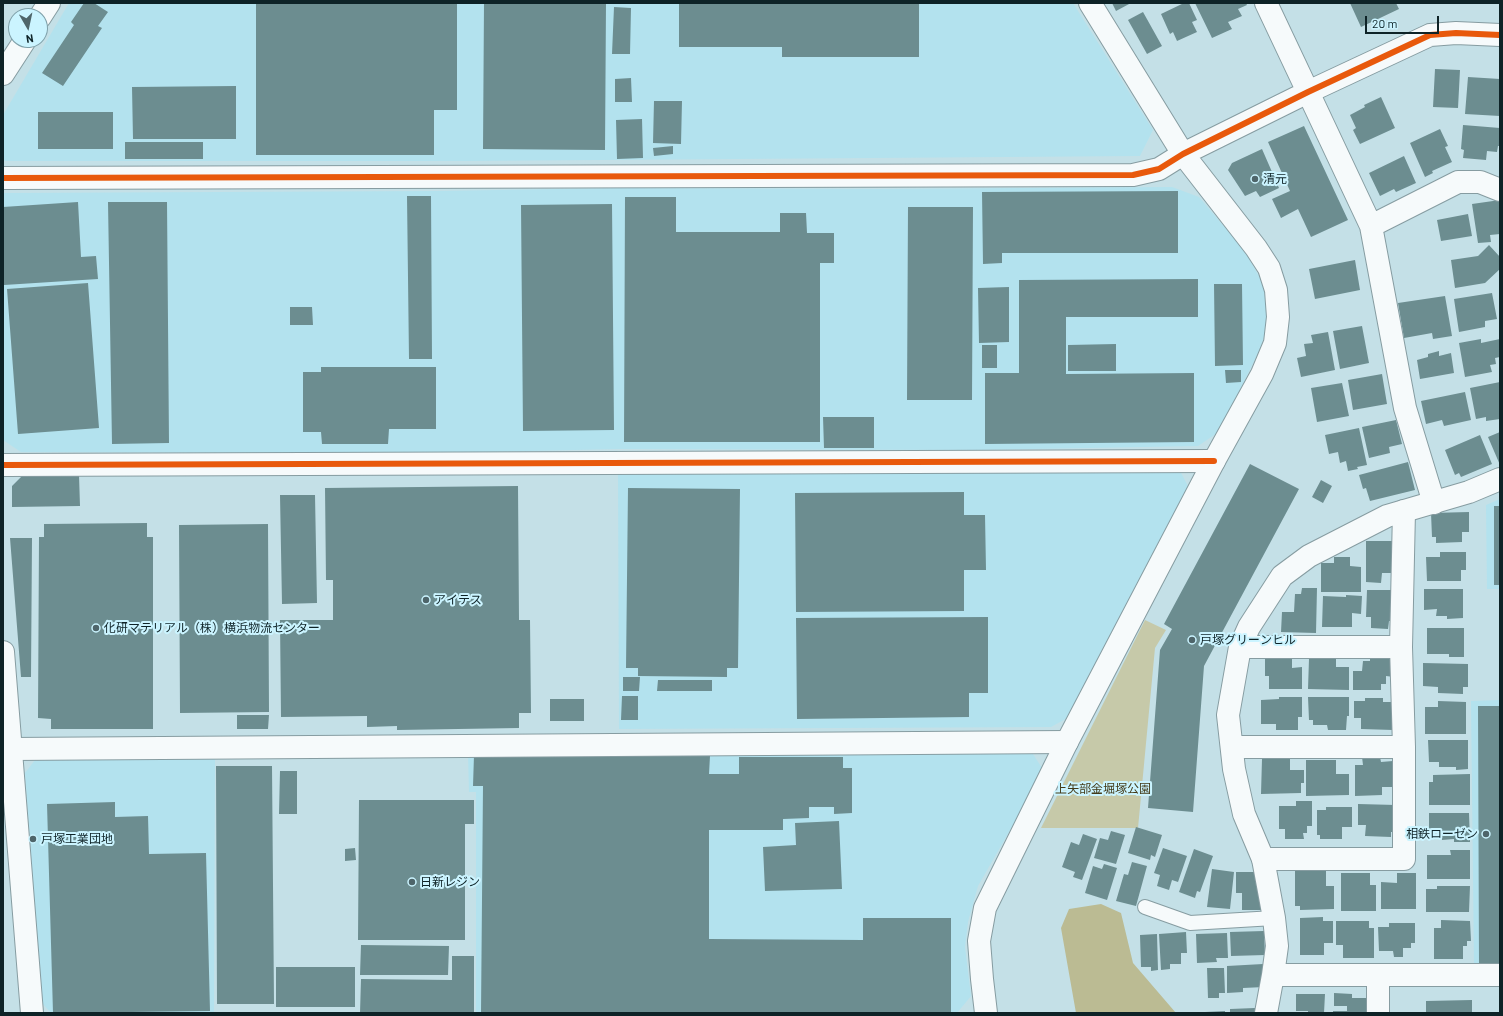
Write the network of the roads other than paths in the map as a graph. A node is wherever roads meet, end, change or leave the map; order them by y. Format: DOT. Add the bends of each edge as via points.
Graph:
graph roads {
  1 [pos="1090,3"];
  2 [pos="1266,3"];
  3 [pos="1500,35"];
  4 [pos="20,48"];
  5 [pos="3,74"];
  6 [pos="1308,92"];
  7 [pos="1183,154"];
  8 [pos="3,178"];
  9 [pos="1500,190"];
  10 [pos="1371,226"];
  11 [pos="1214,461"];
  12 [pos="3,465"];
  13 [pos="1500,479"];
  14 [pos="1434,503"];
  15 [pos="1404,510"];
  16 [pos="1402,646"];
  17 [pos="1240,647"];
  18 [pos="3,652"];
  19 [pos="1068,742"];
  20 [pos="1232,747"];
  21 [pos="1404,748"];
  22 [pos="11,749"];
  23 [pos="1263,859"];
  24 [pos="1145,907"];
  25 [pos="1274,918"];
  26 [pos="1273,975"];
  27 [pos="1378,975"];
  28 [pos="1500,975"];
  29 [pos="32,1013"];
  30 [pos="986,1013"];
  31 [pos="1266,1013"];
  32 [pos="1378,1013"];
  1 -- 7 [label="street"];
  2 -- 6 [label="street"];
  3 -- 6 [label="street" via="1456,32 1430,35"];
  4 -- 5 [label="street"];
  6 -- 7 [label="street"];
  6 -- 10 [label="street"];
  7 -- 8 [label="street" via="1159,169 1133,175"];
  7 -- 11 [label="street" via="1256,248 1269,268 1276,290 1278,317 1275,343 1262,374"];
  9 -- 10 [label="street" via="1480,182 1458,182"];
  10 -- 14 [label="street" via="1405,408"];
  11 -- 12 [label="street"];
  11 -- 19 [label="street"];
  13 -- 14 [label="street"];
  14 -- 15 [label="street"];
  15 -- 16 [label="street"];
  15 -- 17 [label="street" via="1387,516 1309,556 1282,576 1249,627"];
  16 -- 17 [label="street"];
  16 -- 21 [label="street"];
  17 -- 20 [label="street" via="1228,715"];
  18 -- 22 [label="street"];
  19 -- 22 [label="street"];
  19 -- 30 [label="street" via="985,908 980,941"];
  20 -- 21 [label="street"];
  20 -- 23 [label="street" via="1244,814"];
  21 -- 23 [label="street" via="1404,859"];
  22 -- 29 [label="street"];
  23 -- 25 [label="street"];
  24 -- 25 [label="lane" via="1190,923"];
  25 -- 26 [label="street" via="1277,946"];
  26 -- 27 [label="street"];
  26 -- 31 [label="street"];
  27 -- 28 [label="street"];
  27 -- 32 [label="street"];
}
